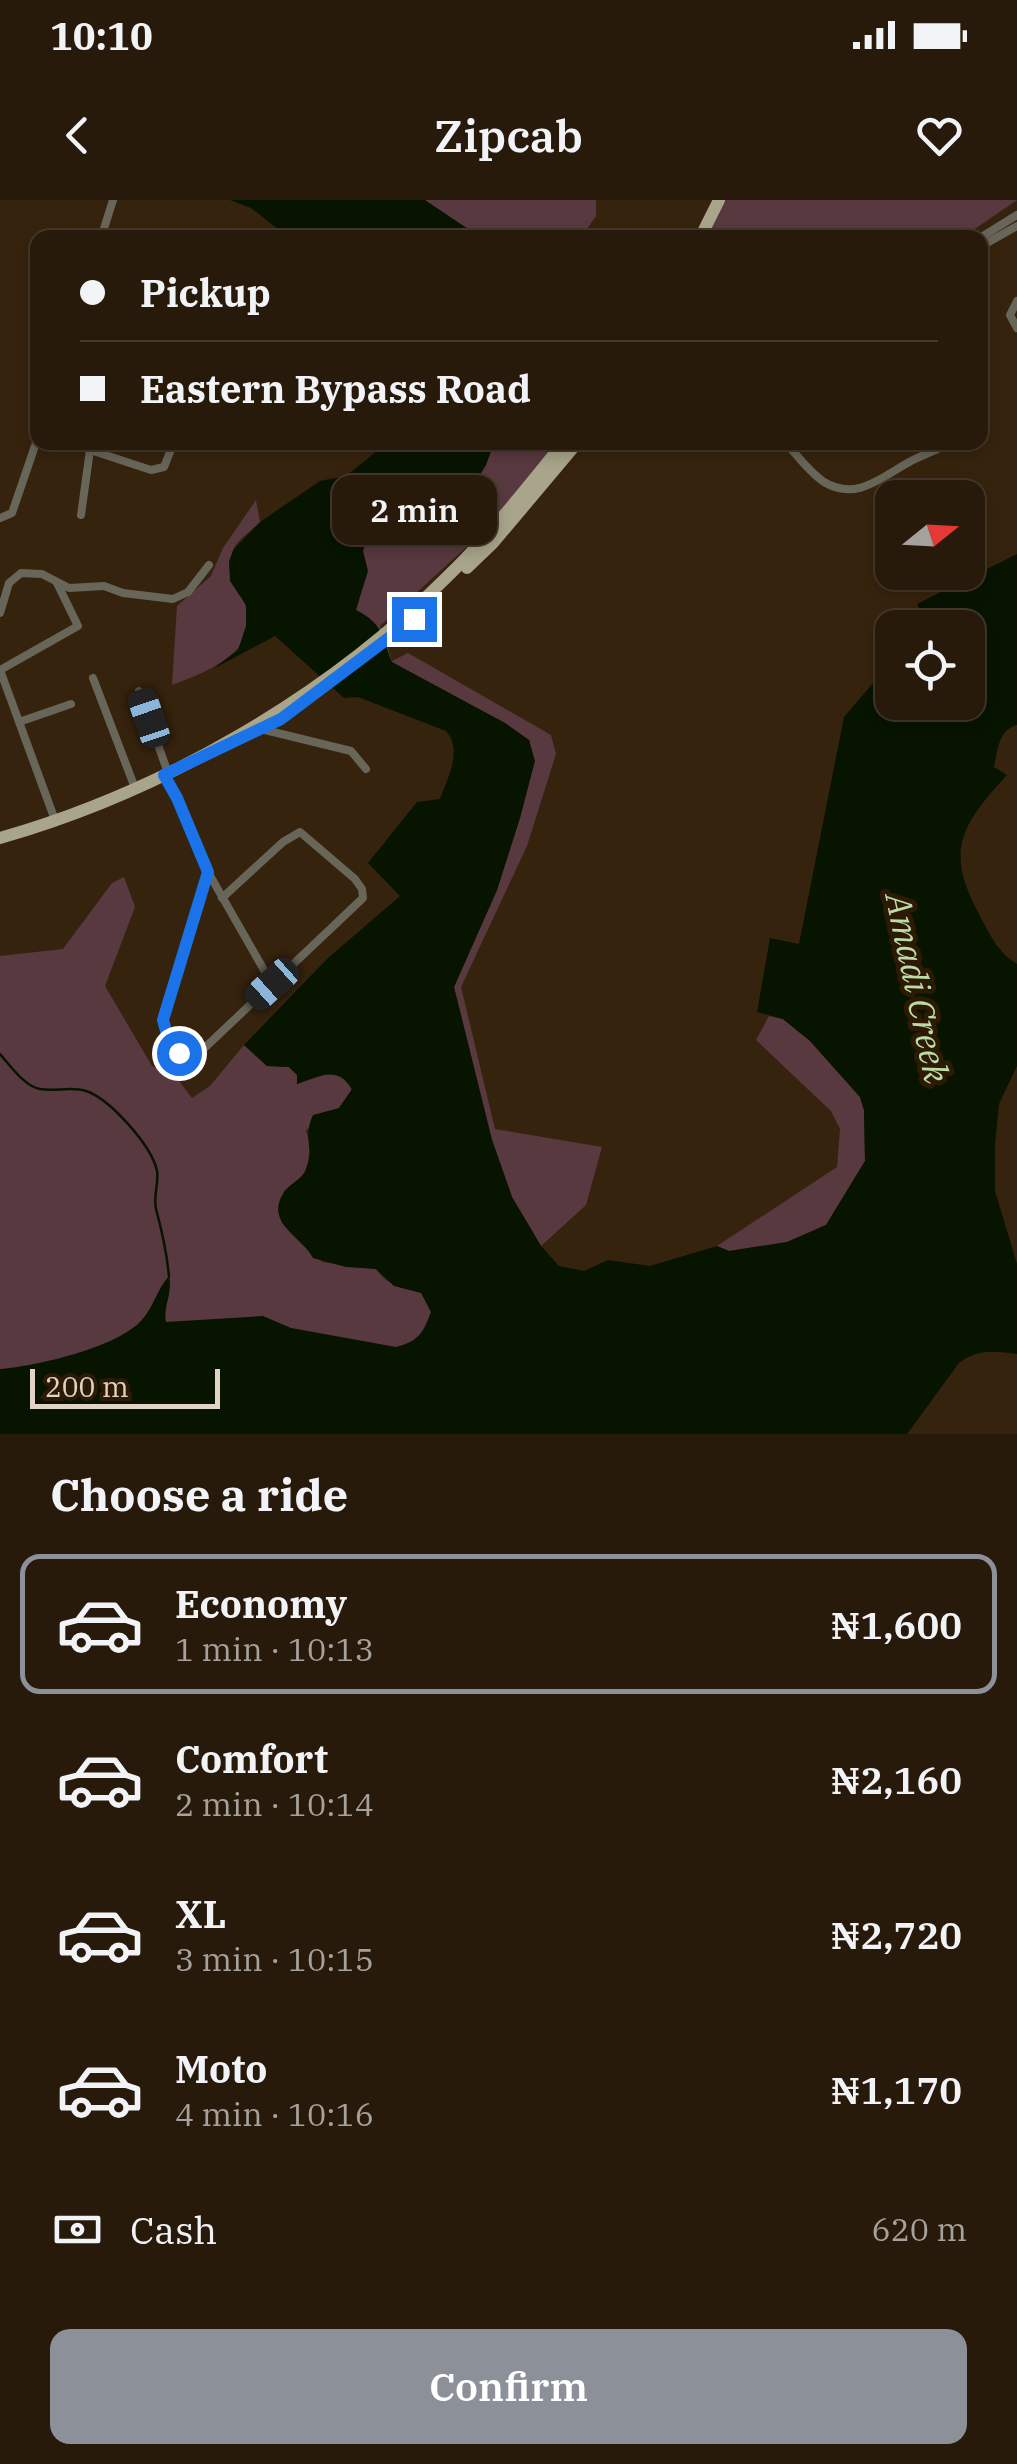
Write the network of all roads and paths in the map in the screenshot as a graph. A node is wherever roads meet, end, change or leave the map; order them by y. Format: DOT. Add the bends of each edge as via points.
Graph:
graph roads {
  1 [pos="113,200"];
  2 [pos="711,200"];
  3 [pos="719,200"];
  4 [pos="1017,215"];
  5 [pos="1017,226"];
  6 [pos="104,230"];
  7 [pos="699,230"];
  8 [pos="701,230"];
  9 [pos="988,233"];
  10 [pos="988,242"];
  11 [pos="1017,301"];
  12 [pos="1017,328"];
  13 [pos="34,450"];
  14 [pos="90,450"];
  15 [pos="171,450"];
  16 [pos="557,450"];
  17 [pos="571,450"];
  18 [pos="792,450"];
  19 [pos="936,450"];
  20 [pos="81,515"];
  21 [pos="0,518"];
  22 [pos="209,565"];
  23 [pos="56,583"];
  24 [pos="0,613"];
  25 [pos="412,616"];
  26 [pos="93,678"];
  27 [pos="140,691"];
  28 [pos="71,704"];
  29 [pos="297,704"];
  30 [pos="20,722"];
  31 [pos="262,729"];
  32 [pos="220,747"];
  33 [pos="366,769"];
  34 [pos="166,774"];
  35 [pos="134,788"];
  36 [pos="54,820"];
  37 [pos="0,838"];
  38 [pos="208,872"];
  39 [pos="222,898"];
  40 [pos="272,984"];
  1 -- 6 [label="street"];
  2 -- 7 [label="main road"];
  3 -- 8 [label="main road"];
  4 -- 9 [label="street"];
  5 -- 10 [label="street"];
  11 -- 12 [label="street" via="1010,315"];
  13 -- 21 [label="street" via="12,513"];
  14 -- 15 [label="street" via="151,470 164,467"];
  14 -- 20 [label="street"];
  16 -- 25 [label="main road"];
  17 -- 25 [label="main road" via="493,543"];
  18 -- 19 [label="street" via="819,479 854,490"];
  22 -- 23 [label="street" via="188,592 173,599"];
  23 -- 24 [label="street" via="33,572 14,576"];
  23 -- 30 [label="street" via="78,626 0,670"];
  25 -- 29 [label="main road"];
  26 -- 35 [label="street"];
  27 -- 34 [label="street"];
  28 -- 30 [label="street"];
  29 -- 31 [label="main road"];
  29 -- 32 [label="main road"];
  30 -- 36 [label="street"];
  31 -- 32 [label="main road"];
  31 -- 33 [label="street" via="351,750"];
  32 -- 34 [label="main road"];
  34 -- 35 [label="main road"];
  34 -- 38 [label="street"];
  35 -- 36 [label="main road"];
  36 -- 37 [label="main road"];
  38 -- 39 [label="street"];
  38 -- 40 [label="street" via="163,1020 169,1042 186,1058 194,1056"];
  39 -- 40 [label="street"];
  39 -- 40 [label="street" via="300,832 362,889 363,898"];
}
